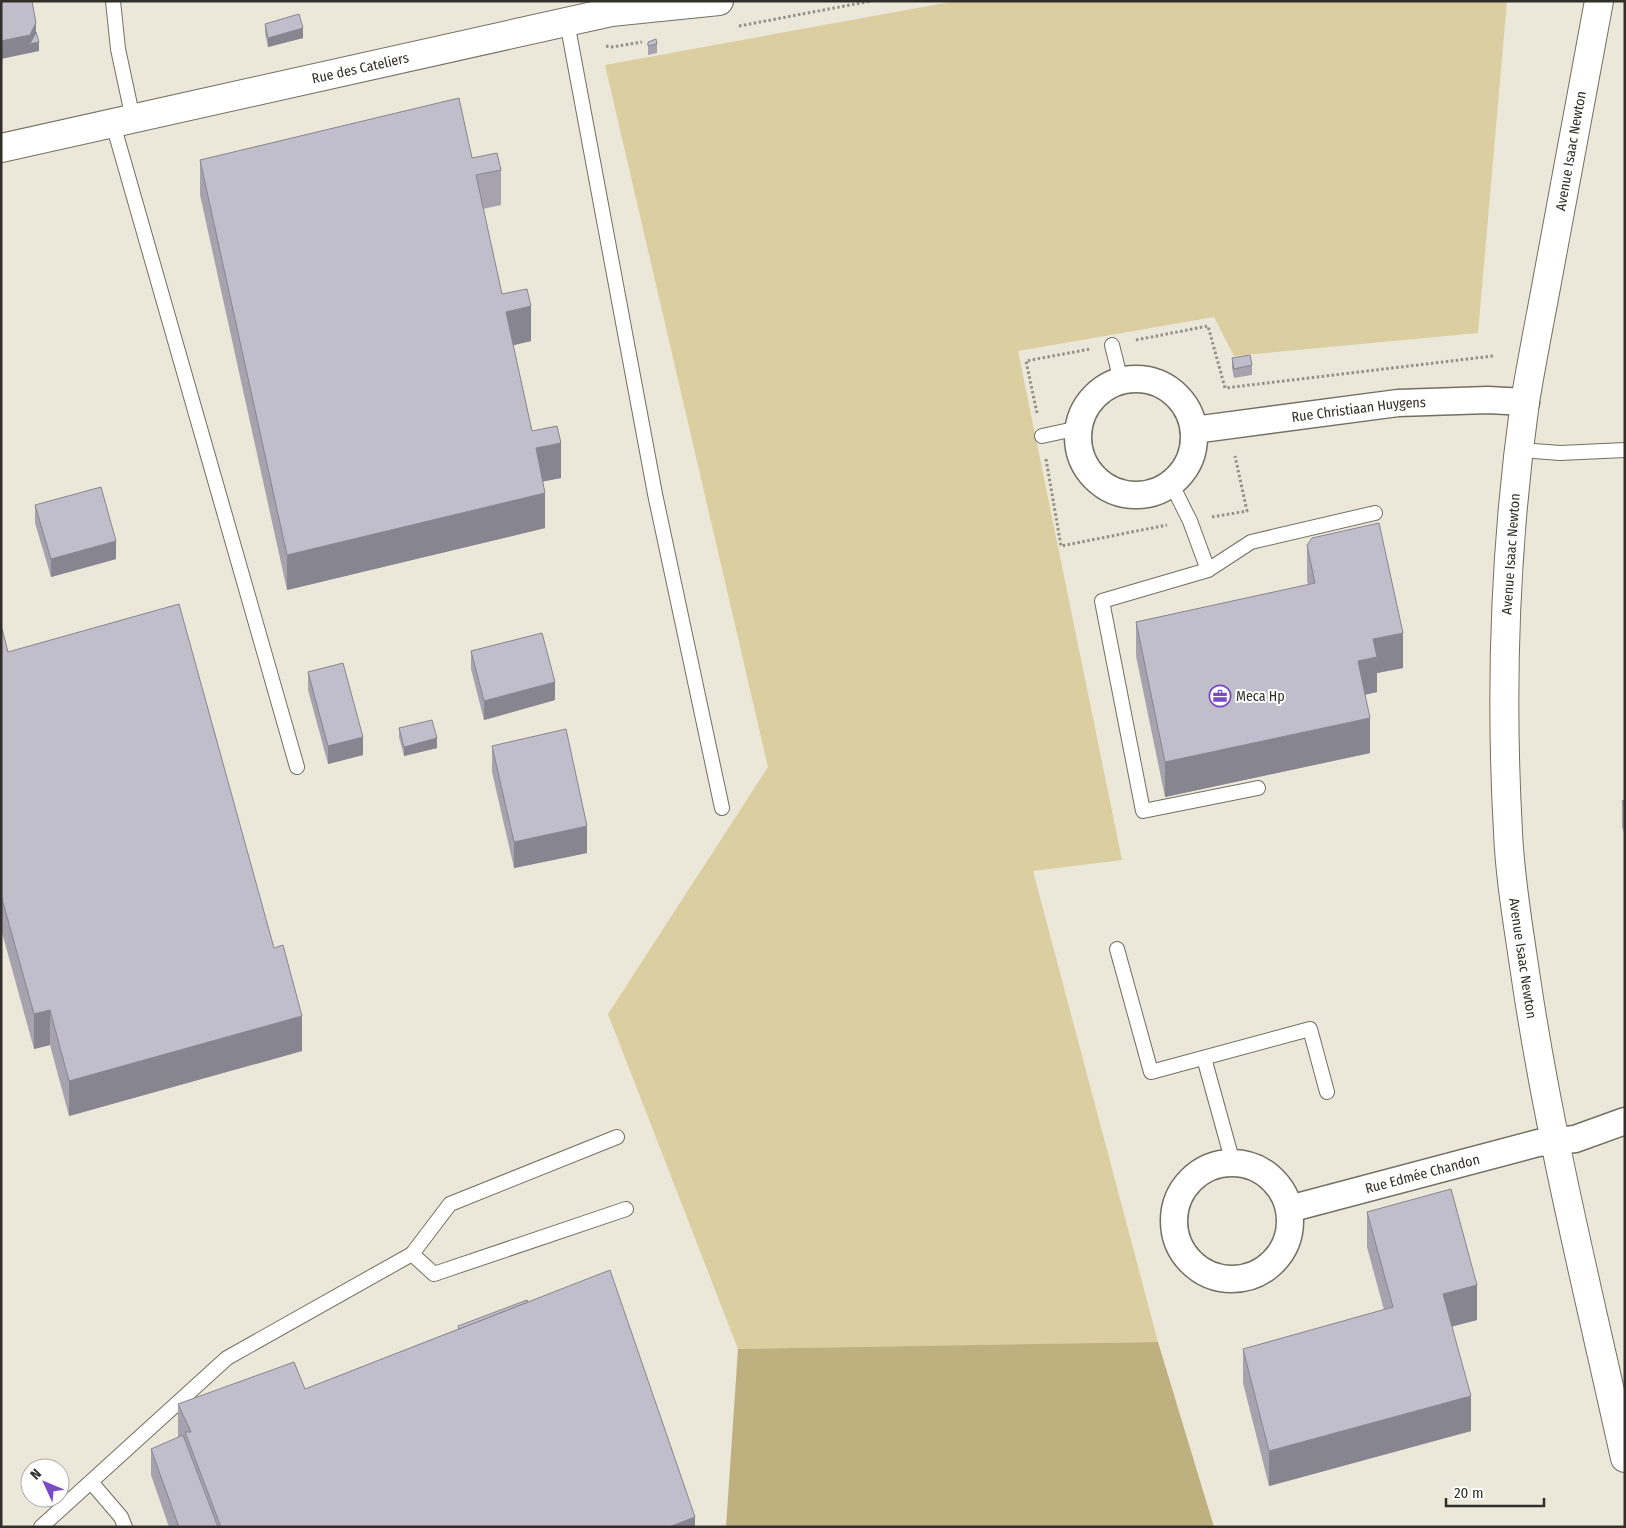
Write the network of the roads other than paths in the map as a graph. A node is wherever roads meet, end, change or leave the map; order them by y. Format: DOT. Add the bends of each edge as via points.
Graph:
graph roads {
  1 [pos="114,1"];
  2 [pos="719,1"];
  3 [pos="1599,1"];
  4 [pos="609,7"];
  5 [pos="566,22"];
  6 [pos="123,121"];
  7 [pos="1,148"];
  8 [pos="1112,345"];
  9 [pos="1121,381"];
  10 [pos="1526,402"];
  11 [pos="1079,428"];
  12 [pos="1194,430"];
  13 [pos="1042,436"];
  14 [pos="1520,450"];
  15 [pos="1625,450"];
  16 [pos="1171,483"];
  17 [pos="1376,513"];
  18 [pos="1208,570"];
  19 [pos="297,768"];
  20 [pos="1258,788"];
  21 [pos="722,808"];
  22 [pos="1117,949"];
  23 [pos="1204,1058"];
  24 [pos="1327,1092"];
  25 [pos="1625,1121"];
  26 [pos="616,1137"];
  27 [pos="1555,1142"];
  28 [pos="1233,1163"];
  29 [pos="626,1209"];
  30 [pos="1289,1209"];
  31 [pos="412,1254"];
  32 [pos="1625,1458"];
  33 [pos="91,1482"];
  34 [pos="41,1527"];
  35 [pos="125,1527"];
  1 -- 6 [label="lane"];
  2 -- 4 [label="street, Rue des Cateliers"];
  3 -- 10 [label="street, Avenue Isaac Newton"];
  4 -- 5 [label="street, Rue des Cateliers"];
  5 -- 6 [label="street, Rue des Cateliers"];
  5 -- 21 [label="lane" via="655,494"];
  6 -- 7 [label="street, Rue des Cateliers"];
  6 -- 19 [label="lane"];
  8 -- 9 [label="lane"];
  9 -- 11 [label="street" via="1093,398"];
  9 -- 12 [label="street" via="1137,379 1168,389 1181,400"];
  10 -- 12 [label="street, Rue Christiaan Huygens" via="1398,403"];
  10 -- 14 [label="street, Avenue Isaac Newton"];
  11 -- 13 [label="lane"];
  11 -- 16 [label="street" via="1082,458 1089,471 1113,490 1143,495"];
  12 -- 16 [label="street" via="1190,459"];
  14 -- 15 [label="lane" via="1560,453"];
  14 -- 27 [label="street, Avenue Isaac Newton" via="1512,523 1504,667 1508,836 1534,1036"];
  16 -- 18 [label="lane" via="1190,521"];
  17 -- 18 [label="lane" via="1251,542"];
  18 -- 20 [label="lane" via="1102,601 1143,811"];
  22 -- 23 [label="lane" via="1151,1072"];
  23 -- 24 [label="lane" via="1310,1029"];
  23 -- 28 [label="lane"];
  25 -- 27 [label="street, Rue Edmée Chandon" via="1575,1139"];
  26 -- 31 [label="lane" via="450,1204"];
  27 -- 30 [label="street, Rue Edmée Chandon" via="1538,1143"];
  27 -- 32 [label="street, Avenue Isaac Newton"];
  28 -- 30 [label="street" via="1262,1171 1284,1194"];
  28 -- 30 [label="street" via="1200,1173 1188,1184 1175,1212 1180,1245 1188,1259 1201,1270 1217,1277 1234,1279 1265,1269 1278,1257 1286,1242 1290,1226"];
  29 -- 31 [label="lane" via="434,1274"];
  31 -- 33 [label="lane" via="227,1358"];
  33 -- 34 [label="lane"];
  33 -- 35 [label="lane" via="121,1517"];
}
